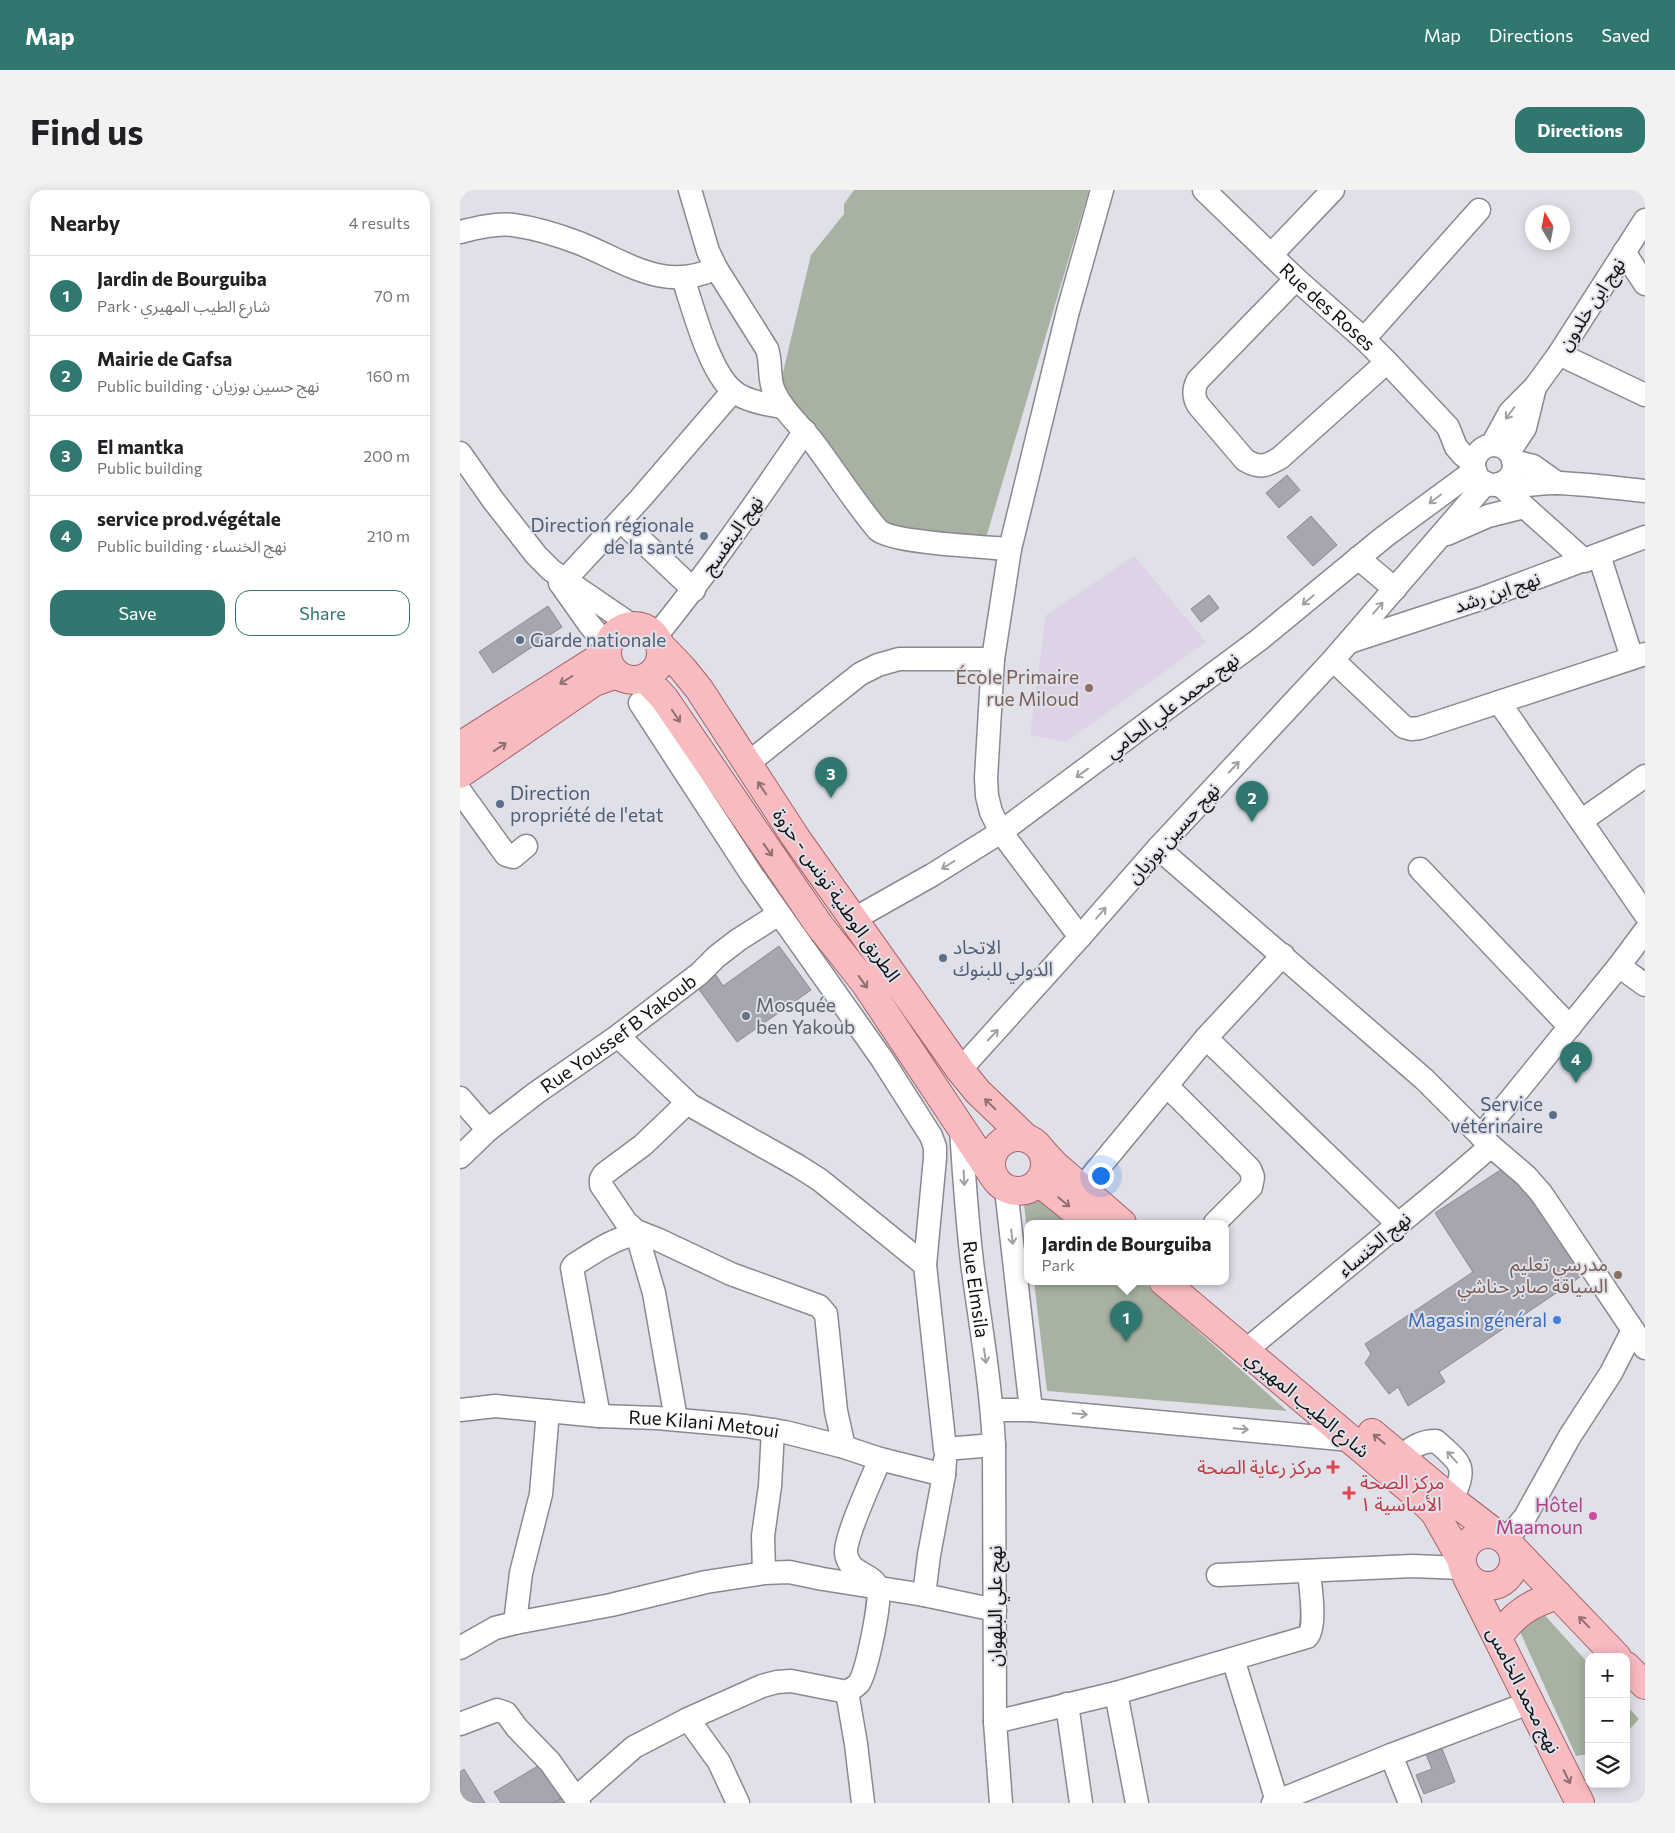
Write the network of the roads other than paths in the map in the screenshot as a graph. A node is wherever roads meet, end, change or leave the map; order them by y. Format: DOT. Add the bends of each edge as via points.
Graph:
graph roads {
  1 [pos="690,190"];
  2 [pos="1102,190"];
  3 [pos="1204,190"];
  4 [pos="1333,190"];
  5 [pos="1479,210"];
  6 [pos="1645,220"];
  7 [pos="460,232"];
  8 [pos="1624,252"];
  9 [pos="1271,255"];
  10 [pos="716,268"];
  11 [pos="683,278"];
  12 [pos="1296,279"];
  13 [pos="1645,284"];
  14 [pos="1364,340"];
  15 [pos="1559,354"];
  16 [pos="1386,362"];
  17 [pos="733,391"];
  18 [pos="1645,395"];
  19 [pos="783,407"];
  20 [pos="805,432"];
  21 [pos="460,453"];
  22 [pos="1493,466"];
  23 [pos="1645,491"];
  24 [pos="1524,507"];
  25 [pos="621,521"];
  26 [pos="1441,536"];
  27 [pos="1645,537"];
  28 [pos="1010,549"];
  29 [pos="1358,558"];
  30 [pos="1592,558"];
  31 [pos="560,578"];
  32 [pos="1395,589"];
  33 [pos="694,590"];
  34 [pos="649,636"];
  35 [pos="1348,642"];
  36 [pos="1639,656"];
  37 [pos="610,658"];
  38 [pos="993,659"];
  39 [pos="1333,660"];
  40 [pos="643,691"];
  41 [pos="1500,702"];
  42 [pos="460,746"];
  43 [pos="747,764"];
  44 [pos="460,774"];
  45 [pos="1645,776"];
  46 [pos="460,791"];
  47 [pos="1581,821"];
  48 [pos="1001,832"];
  49 [pos="526,846"];
  50 [pos="1158,848"];
  51 [pos="1420,869"];
  52 [pos="779,914"];
  53 [pos="1645,914"];
  54 [pos="854,919"];
  55 [pos="1645,931"];
  56 [pos="1080,937"];
  57 [pos="1283,955"];
  58 [pos="1619,966"];
  59 [pos="1645,985"];
  60 [pos="1570,1027"];
  61 [pos="618,1036"];
  62 [pos="1206,1038"];
  63 [pos="960,1070"];
  64 [pos="1167,1086"];
  65 [pos="460,1098"];
  66 [pos="687,1103"];
  67 [pos="961,1129"];
  68 [pos="488,1130"];
  69 [pos="1486,1141"];
  70 [pos="1033,1144"];
  71 [pos="460,1157"];
  72 [pos="1000,1183"];
  73 [pos="1037,1183"];
  74 [pos="1082,1188"];
  75 [pos="1086,1220"];
  76 [pos="1119,1220"];
  77 [pos="1217,1220"];
  78 [pos="1398,1224"];
  79 [pos="637,1233"];
  80 [pos="925,1265"];
  81 [pos="1167,1285"];
  82 [pos="1193,1285"];
  83 [pos="1257,1341"];
  84 [pos="1642,1344"];
  85 [pos="460,1410"];
  86 [pos="992,1410"];
  87 [pos="1031,1410"];
  88 [pos="548,1411"];
  89 [pos="599,1416"];
  90 [pos="676,1419"];
  91 [pos="773,1430"];
  92 [pos="1352,1440"];
  93 [pos="994,1445"];
  94 [pos="844,1447"];
  95 [pos="945,1449"];
  96 [pos="880,1460"];
  97 [pos="944,1475"];
  98 [pos="1505,1540"];
  99 [pos="1464,1568"];
  100 [pos="1310,1571"];
  101 [pos="764,1573"];
  102 [pos="1218,1575"];
  103 [pos="878,1588"];
  104 [pos="924,1595"];
  105 [pos="1558,1595"];
  106 [pos="996,1610"];
  107 [pos="515,1623"];
  108 [pos="1498,1638"];
  109 [pos="460,1648"];
  110 [pos="1614,1653"];
  111 [pos="1233,1659"];
  112 [pos="1630,1670"];
  113 [pos="1645,1685"];
  114 [pos="847,1692"];
  115 [pos="1116,1693"];
  116 [pos="1530,1702"];
  117 [pos="1067,1704"];
  118 [pos="688,1719"];
  119 [pos="995,1722"];
  120 [pos="460,1724"];
  121 [pos="1391,1755"];
  122 [pos="578,1800"];
  123 [pos="1275,1802"];
  124 [pos="738,1803"];
  125 [pos="863,1803"];
  126 [pos="1001,1803"];
  127 [pos="1081,1803"];
  128 [pos="1137,1803"];
  129 [pos="1410,1803"];
  130 [pos="1580,1803"];
  1 -- 10 [label="street"];
  2 -- 28 [label="street" via="1068,310"];
  3 -- 9 [label="street, Rue des Roses"];
  4 -- 9 [label="street"];
  5 -- 14 [label="street"];
  6 -- 8 [label="street, نهج ابن خلدون"];
  7 -- 11 [label="street" via="493,225 520,226 579,243 655,275"];
  8 -- 13 [label="street"];
  8 -- 15 [label="street, نهج ابن خلدون"];
  9 -- 12 [label="street, Rue des Roses"];
  10 -- 11 [label="street"];
  10 -- 19 [label="street" via="767,349 771,359 772,388"];
  11 -- 17 [label="street" via="703,340 720,374"];
  12 -- 14 [label="street, Rue des Roses"];
  12 -- 16 [label="street" via="1198,380 1194,388 1198,406 1245,460 1255,466 1268,465 1280,458"];
  14 -- 16 [label="street, Rue des Roses"];
  15 -- 18 [label="street"];
  15 -- 22 [label="street, نهج ابن خلدون" via="1536,386 1510,412"];
  16 -- 22 [label="street, Rue des Roses" via="1448,427 1471,437"];
  17 -- 19 [label="street" via="764,404"];
  17 -- 25 [label="street"];
  19 -- 20 [label="street"];
  20 -- 28 [label="street" via="882,533 930,542"];
  20 -- 33 [label="street, نهج البنفسج"];
  21 -- 31 [label="street" via="536,555"];
  22 -- 23 [label="street" via="1524,487 1557,483"];
  22 -- 24 [label="street, Rue des Roses"];
  22 -- 26 [label="street, نهج حسين بوزيان"];
  22 -- 29 [label="street, نهج محمد علي الحامي, one-way" via="1384,537"];
  24 -- 26 [label="street" via="1488,516"];
  24 -- 30 [label="street, Rue des Roses"];
  25 -- 31 [label="street"];
  25 -- 33 [label="street"];
  26 -- 32 [label="street, نهج حسين بوزيان"];
  27 -- 30 [label="street, نهج ابن رشد"];
  28 -- 38 [label="street"];
  29 -- 32 [label="street"];
  29 -- 48 [label="street, نهج محمد علي الحامي, one-way" via="1260,640"];
  30 -- 35 [label="street, نهج ابن رشد"];
  30 -- 36 [label="street"];
  31 -- 34 [label="street"];
  31 -- 37 [label="street"];
  35 -- 32 [label="street, نهج حسين بوزيان, one-way"];
  33 -- 34 [label="street, نهج البنفسج"];
  34 -- 37 [label="main road" via="619,631 614,636"];
  34 -- 40 [label="main road" via="661,654 660,662"];
  34 -- 43 [label="main road, الطريق الوطنية تونس - حزوة" via="699,689"];
  35 -- 39 [label="street, نهج حسين بوزيان"];
  36 -- 41 [label="street"];
  37 -- 40 [label="main road" via="627,679"];
  37 -- 42 [label="main road, one-way"];
  44 -- 37 [label="main road, one-way" via="594,682"];
  38 -- 43 [label="street" via="898,659 878,664 860,674"];
  38 -- 48 [label="street" via="986,778 991,812"];
  39 -- 41 [label="street" via="1404,727 1411,729"];
  50 -- 39 [label="street, نهج حسين بوزيان, one-way"];
  40 -- 52 [label="street"];
  40 -- 67 [label="main road, الطريق الوطنية تونس - حزوة, one-way" via="664,698 819,925 865,983"];
  41 -- 47 [label="street"];
  54 -- 43 [label="main road, الطريق الوطنية تونس - حزوة, one-way"];
  45 -- 47 [label="street"];
  46 -- 49 [label="street" via="506,856 513,857"];
  47 -- 53 [label="street"];
  48 -- 54 [label="street, نهج محمد علي الحامي, one-way"];
  48 -- 56 [label="street"];
  56 -- 50 [label="street, نهج حسين بوزيان, one-way"];
  50 -- 57 [label="street"];
  51 -- 60 [label="street"];
  52 -- 61 [label="street, Rue Youssef B Yakoub" via="738,940"];
  52 -- 80 [label="street" via="882,1059 932,1136 935,1158"];
  54 -- 63 [label="main road, الطريق الوطنية تونس - حزوة"];
  55 -- 58 [label="street, نهج الخنساء"];
  63 -- 56 [label="street, نهج حسين بوزيان, one-way"];
  57 -- 62 [label="street"];
  57 -- 69 [label="street" via="1424,1079"];
  58 -- 59 [label="street"];
  58 -- 60 [label="street, نهج الخنساء"];
  60 -- 69 [label="street, نهج الخنساء"];
  61 -- 66 [label="street"];
  61 -- 68 [label="street, Rue Youssef B Yakoub"];
  62 -- 64 [label="street"];
  62 -- 78 [label="street"];
  70 -- 63 [label="main road, الطريق الوطنية تونس - حزوة, one-way" via="978,1092"];
  64 -- 74 [label="street"];
  64 -- 77 [label="street" via="1250,1169 1253,1177 1251,1186"];
  65 -- 68 [label="street"];
  66 -- 79 [label="street" via="657,1133 601,1179 601,1185"];
  66 -- 80 [label="street" via="820,1180"];
  67 -- 72 [label="main road, الطريق الوطنية تونس - حزوة"];
  67 -- 86 [label="street, Rue Elmsila, one-way" via="973,1267"];
  68 -- 71 [label="street, Rue Youssef B Yakoub"];
  69 -- 78 [label="street, نهج الخنساء"];
  69 -- 84 [label="street" via="1541,1193"];
  70 -- 72 [label="main road" via="1009,1138 996,1147 990,1162"];
  70 -- 73 [label="main road" via="1044,1156 1045,1168"];
  70 -- 74 [label="main road"];
  72 -- 73 [label="main road" via="1013,1191 1026,1190"];
  72 -- 87 [label="street, one-way"];
  73 -- 75 [label="main road, one-way"];
  74 -- 76 [label="main road"];
  78 -- 83 [label="street, نهج الخنساء"];
  79 -- 89 [label="street" via="606,1246 572,1268"];
  79 -- 90 [label="street" via="654,1293"];
  79 -- 94 [label="street" via="731,1274 819,1306 826,1314 836,1411"];
  80 -- 95 [label="street"];
  81 -- 92 [label="main road, شارع الطيب المهيري"];
  82 -- 83 [label="main road, شارع الطيب المهيري"];
  98 -- 83 [label="main road, شارع الطيب المهيري, one-way"];
  84 -- 98 [label="street" via="1611,1372 1570,1436 1525,1517"];
  85 -- 88 [label="street, Rue Kilani Metoui" via="495,1406"];
  86 -- 87 [label="street"];
  86 -- 93 [label="street, نهج علي البلهوان"];
  87 -- 92 [label="street, one-way"];
  88 -- 89 [label="street, Rue Kilani Metoui"];
  88 -- 107 [label="street" via="541,1494 521,1573"];
  89 -- 90 [label="street, Rue Kilani Metoui"];
  90 -- 91 [label="street, Rue Kilani Metoui"];
  91 -- 94 [label="street, Rue Kilani Metoui"];
  91 -- 101 [label="street" via="763,1536"];
  92 -- 99 [label="main road, شارع الطيب المهيري" via="1435,1513"];
  93 -- 95 [label="street"];
  93 -- 106 [label="street, نهج علي البلهوان"];
  94 -- 96 [label="street, Rue Kilani Metoui"];
  95 -- 97 [label="street"];
  96 -- 97 [label="street, Rue Kilani Metoui"];
  96 -- 103 [label="street" via="846,1553 851,1566"];
  97 -- 104 [label="street"];
  98 -- 99 [label="main road" via="1482,1534 1474,1538 1463,1551"];
  98 -- 99 [label="main road" via="1514,1555 1514,1563 1506,1579 1499,1584 1482,1586 1474,1582"];
  98 -- 105 [label="main road, شارع الطيب المهيري"];
  99 -- 100 [label="street" via="1412,1566"];
  99 -- 108 [label="main road, نهج محمد الخامس"];
  100 -- 102 [label="street"];
  100 -- 111 [label="street" via="1310,1634"];
  101 -- 103 [label="street" via="789,1572"];
  101 -- 107 [label="street" via="706,1582 611,1605"];
  103 -- 104 [label="street"];
  103 -- 114 [label="street" via="865,1669 859,1684"];
  104 -- 106 [label="street"];
  105 -- 108 [label="main road" via="1522,1611 1507,1624"];
  110 -- 105 [label="main road, شارع الطيب المهيري, one-way"];
  106 -- 119 [label="street, نهج علي البلهوان"];
  107 -- 109 [label="street" via="495,1628"];
  108 -- 116 [label="main road, نهج محمد الخامس"];
  111 -- 115 [label="street"];
  111 -- 123 [label="street"];
  112 -- 113 [label="main road"];
  114 -- 118 [label="street" via="791,1681 777,1682"];
  114 -- 125 [label="street"];
  115 -- 117 [label="street"];
  115 -- 128 [label="street"];
  116 -- 121 [label="street"];
  116 -- 130 [label="main road, نهج محمد الخامس, one-way"];
  117 -- 119 [label="street"];
  117 -- 127 [label="street"];
  118 -- 122 [label="street" via="634,1747"];
  118 -- 124 [label="street" via="719,1762"];
  119 -- 126 [label="street, نهج علي البلهوان"];
  120 -- 122 [label="street" via="497,1710 506,1713 550,1762"];
  121 -- 123 [label="street"];
  121 -- 129 [label="street"];
}
